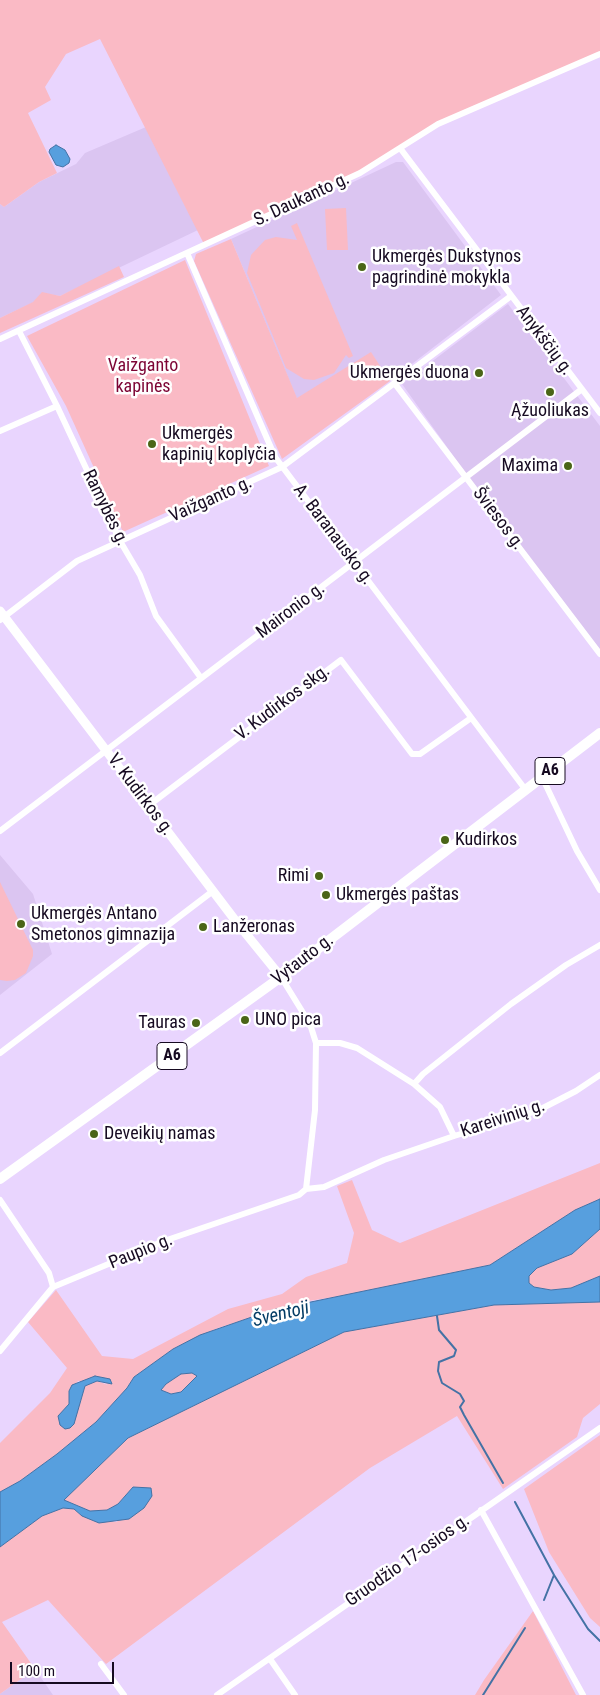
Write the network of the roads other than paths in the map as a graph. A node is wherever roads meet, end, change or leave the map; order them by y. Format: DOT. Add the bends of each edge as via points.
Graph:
graph roads {
  1 [pos="600,54"];
  2 [pos="400,148"];
  3 [pos="187,252"];
  4 [pos="510,296"];
  5 [pos="19,331"];
  6 [pos="0,339"];
  7 [pos="395,384"];
  8 [pos="582,390"];
  9 [pos="57,406"];
  10 [pos="600,413"];
  11 [pos="0,431"];
  12 [pos="282,467"];
  13 [pos="467,477"];
  14 [pos="120,541"];
  15 [pos="354,563"];
  16 [pos="1,616"];
  17 [pos="600,654"];
  18 [pos="202,678"];
  19 [pos="471,718"];
  20 [pos="600,733"];
  21 [pos="107,750"];
  22 [pos="542,777"];
  23 [pos="526,789"];
  24 [pos="148,806"];
  25 [pos="0,832"];
  26 [pos="600,890"];
  27 [pos="213,891"];
  28 [pos="600,945"];
  29 [pos="281,977"];
  30 [pos="316,1042"];
  31 [pos="0,1053"];
  32 [pos="600,1075"];
  33 [pos="414,1084"];
  34 [pos="454,1136"];
  35 [pos="0,1179"];
  36 [pos="306,1189"];
  37 [pos="0,1200"];
  38 [pos="53,1287"];
  39 [pos="0,1351"];
  40 [pos="600,1428"];
  41 [pos="481,1510"];
  42 [pos="270,1659"];
  43 [pos="101,1664"];
  44 [pos="124,1695"];
  45 [pos="217,1695"];
  46 [pos="295,1695"];
  47 [pos="583,1695"];
  1 -- 2 [label="street, S. Daukanto g." via="438,124"];
  2 -- 3 [label="street, S. Daukanto g." via="360,173"];
  2 -- 4 [label="street, Anykščių g."];
  3 -- 5 [label="street, S. Daukanto g."];
  3 -- 12 [label="street, A. Baranausko g."];
  4 -- 7 [label="street, Vaižganto g."];
  4 -- 8 [label="street, Anykščių g."];
  5 -- 6 [label="street, S. Daukanto g."];
  5 -- 9 [label="street, Ramybės g."];
  7 -- 12 [label="street, Vaižganto g."];
  7 -- 13 [label="street, Šviesos g."];
  8 -- 10 [label="street, Anykščių g."];
  8 -- 13 [label="street, Maironio g."];
  9 -- 11 [label="street"];
  9 -- 14 [label="street, Ramybės g."];
  12 -- 14 [label="street, Vaižganto g."];
  12 -- 15 [label="street, A. Baranausko g."];
  13 -- 15 [label="street, Maironio g."];
  13 -- 17 [label="street, Šviesos g."];
  14 -- 16 [label="street, Vaižganto g." via="77,561"];
  14 -- 18 [label="street, Ramybės g." via="140,575 156,616"];
  15 -- 18 [label="street, Maironio g."];
  15 -- 19 [label="street, A. Baranausko g."];
  16 -- 21 [label="street, V. Kudirkos g."];
  18 -- 21 [label="street, Maironio g."];
  19 -- 23 [label="street, A. Baranausko g."];
  19 -- 24 [label="street, V. Kudirkos skg." via="420,754 412,754 341,660"];
  20 -- 22 [label="main road, Vytauto g. / A6"];
  21 -- 24 [label="street, V. Kudirkos g."];
  21 -- 25 [label="street, Maironio g."];
  22 -- 23 [label="main road, Vytauto g. / A6"];
  22 -- 26 [label="street" via="577,851"];
  23 -- 29 [label="main road, Vytauto g. / A6"];
  24 -- 27 [label="street, V. Kudirkos g."];
  27 -- 29 [label="street, V. Kudirkos g."];
  27 -- 31 [label="street"];
  28 -- 33 [label="street" via="511,1004"];
  29 -- 30 [label="street" via="310,1024"];
  29 -- 35 [label="main road, Vytauto g. / A6"];
  30 -- 33 [label="street, Kareivinių g." via="357,1048"];
  30 -- 36 [label="street" via="315,1110"];
  32 -- 34 [label="street, Kareivinių g." via="537,1111"];
  33 -- 34 [label="street, Kareivinių g." via="440,1107"];
  34 -- 36 [label="street, Paupio g." via="384,1160 324,1187"];
  36 -- 38 [label="street, Paupio g." via="299,1195 164,1241"];
  37 -- 38 [label="street" via="49,1273"];
  38 -- 39 [label="street, Paupio g."];
  40 -- 41 [label="street, Gruodžio 17-osios g."];
  41 -- 42 [label="street, Gruodžio 17-osios g."];
  41 -- 47 [label="street"];
  42 -- 45 [label="street, Gruodžio 17-osios g."];
  42 -- 46 [label="street"];
  43 -- 44 [label="street"];
}
